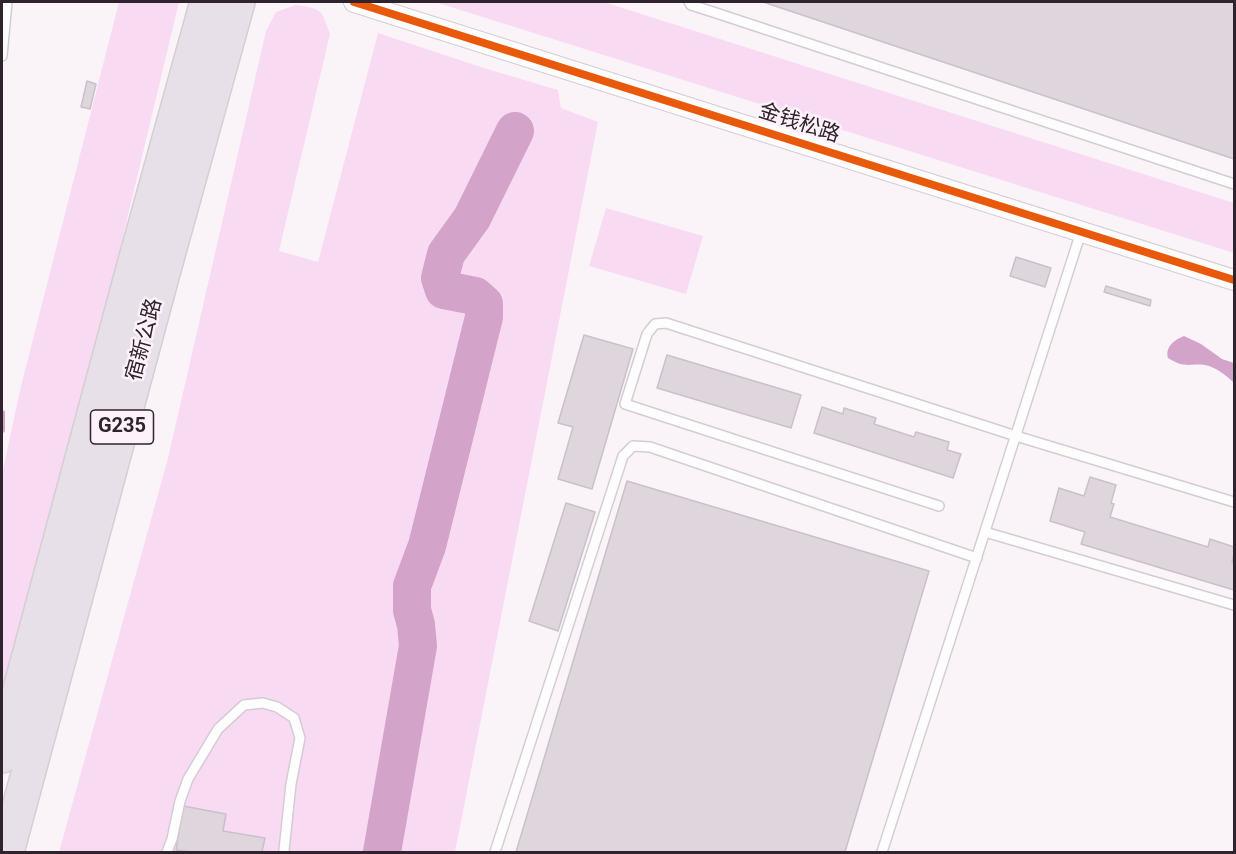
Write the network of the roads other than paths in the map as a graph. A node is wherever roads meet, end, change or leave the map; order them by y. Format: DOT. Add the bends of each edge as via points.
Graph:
graph roads {
  1 [pos="7,2"];
  2 [pos="207,2"];
  3 [pos="238,2"];
  4 [pos="354,2"];
  5 [pos="689,2"];
  6 [pos="2,56"];
  7 [pos="1234,184"];
  8 [pos="1081,232"];
  9 [pos="1234,280"];
  10 [pos="1016,436"];
  11 [pos="1234,502"];
  12 [pos="939,506"];
  13 [pos="985,532"];
  14 [pos="977,558"];
  15 [pos="1234,605"];
  16 [pos="2,756"];
  17 [pos="284,850"];
  18 [pos="7,852"];
  19 [pos="167,852"];
  20 [pos="495,852"];
  21 [pos="882,852"];
  1 -- 6 [label="lane"];
  2 -- 16 [label="highway, 宿新公路 / G235"];
  3 -- 18 [label="highway, 宿新公路 / G235"];
  4 -- 8 [label="street, 金钱松路"];
  5 -- 7 [label="lane"];
  8 -- 9 [label="street, 金钱松路"];
  8 -- 10 [label="lane"];
  10 -- 11 [label="lane"];
  10 -- 12 [label="lane" via="666,323 655,324 647,334 625,404"];
  10 -- 13 [label="lane"];
  13 -- 14 [label="lane"];
  13 -- 15 [label="lane"];
  14 -- 20 [label="lane" via="650,447 633,446 623,456"];
  14 -- 21 [label="lane"];
  17 -- 19 [label="lane" via="300,738 294,718 277,707 263,704 244,705 218,729 188,779"];
}
